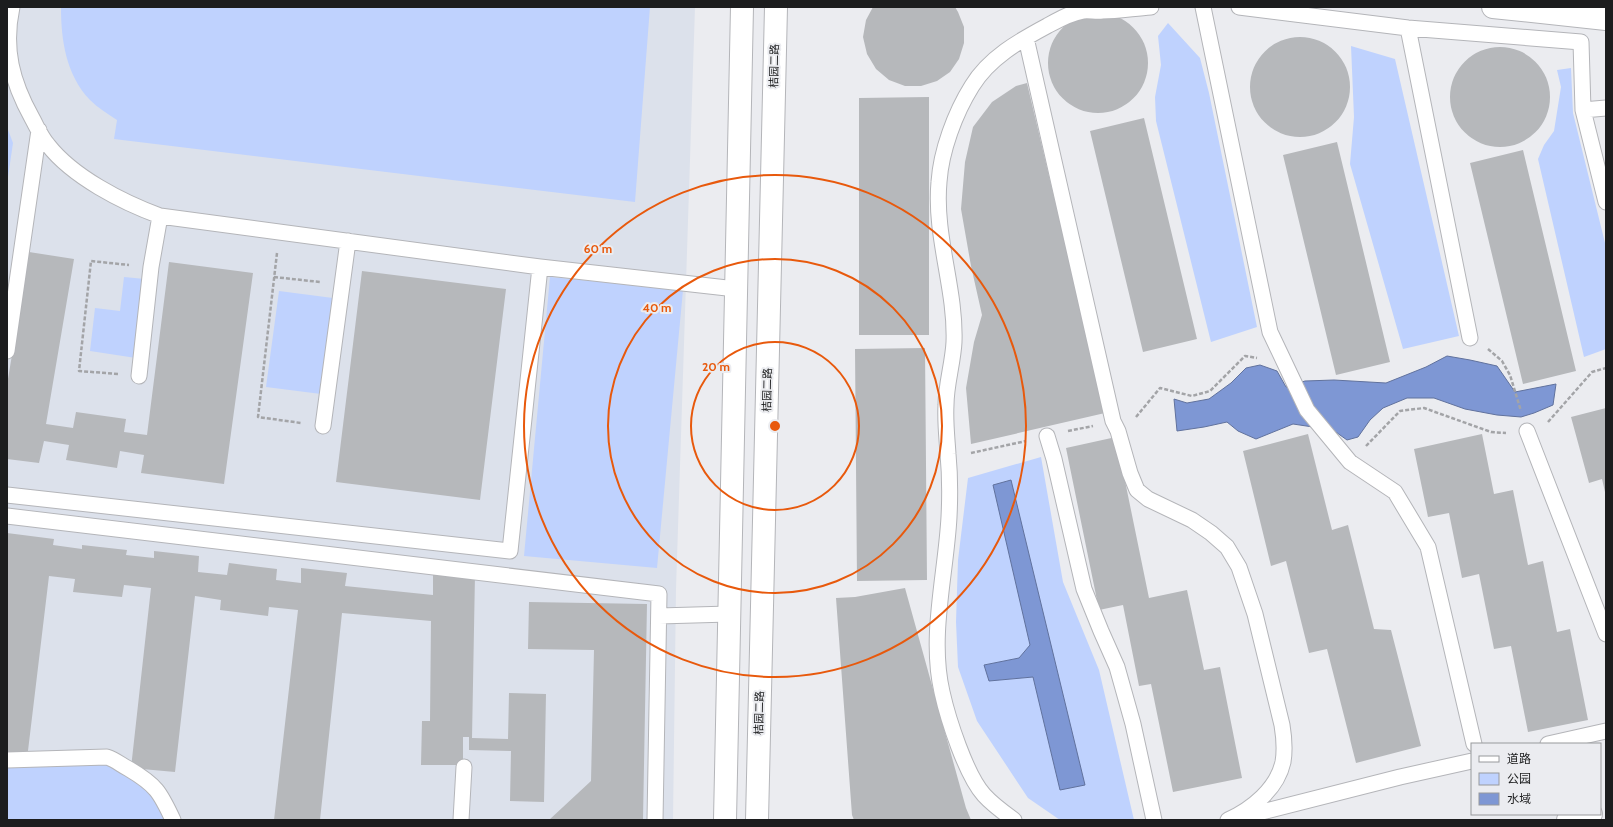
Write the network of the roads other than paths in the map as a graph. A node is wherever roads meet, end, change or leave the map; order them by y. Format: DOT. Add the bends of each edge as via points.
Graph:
graph roads {
  1 [pos="12,7"];
  2 [pos="742,7"];
  3 [pos="776,7"];
  4 [pos="1151,7"];
  5 [pos="1203,7"];
  6 [pos="1239,7"];
  7 [pos="1494,7"];
  8 [pos="1583,16"];
  9 [pos="1606,19"];
  10 [pos="1408,28"];
  11 [pos="1026,38"];
  12 [pos="1580,42"];
  13 [pos="10,73"];
  14 [pos="1606,108"];
  15 [pos="1583,110"];
  16 [pos="38,130"];
  17 [pos="1606,202"];
  18 [pos="160,216"];
  19 [pos="348,241"];
  20 [pos="540,267"];
  21 [pos="736,289"];
  22 [pos="1470,338"];
  23 [pos="7,351"];
  24 [pos="139,376"];
  25 [pos="323,426"];
  26 [pos="1528,431"];
  27 [pos="1047,436"];
  28 [pos="7,495"];
  29 [pos="7,516"];
  30 [pos="730,614"];
  31 [pos="659,616"];
  32 [pos="1606,634"];
  33 [pos="1606,731"];
  34 [pos="1474,743"];
  35 [pos="1552,743"];
  36 [pos="7,760"];
  37 [pos="1471,761"];
  38 [pos="464,767"];
  39 [pos="1587,815"];
  40 [pos="173,820"];
  41 [pos="461,820"];
  42 [pos="654,820"];
  43 [pos="725,820"];
  44 [pos="757,820"];
  45 [pos="1014,820"];
  46 [pos="1154,820"];
  47 [pos="1229,820"];
  48 [pos="1568,820"];
  1 -- 13 [label="lane" via="8,46"];
  2 -- 21 [label="street"];
  3 -- 44 [label="street, 桔园二路"];
  4 -- 11 [label="lane" via="1101,12 1083,11 1069,15"];
  5 -- 34 [label="lane" via="1270,332 1307,410 1350,462 1395,492 1428,547"];
  6 -- 10 [label="lane"];
  7 -- 8 [label="street"];
  8 -- 9 [label="street"];
  8 -- 12 [label="lane"];
  10 -- 12 [label="lane"];
  10 -- 22 [label="lane"];
  11 -- 45 [label="lane" via="988,66 973,84 961,106 942,158 939,183 939,220 954,342 946,403 949,515 936,642 938,667 941,691 950,721 972,776 983,794"];
  11 -- 47 [label="lane" via="1113,421 1130,473 1137,490 1148,499 1192,520 1227,547 1240,567 1249,591 1282,725 1283,762 1277,778 1269,789 1241,814"];
  12 -- 15 [label="lane"];
  13 -- 16 [label="lane"];
  14 -- 15 [label="lane"];
  15 -- 17 [label="lane"];
  16 -- 18 [label="lane" via="64,161 89,180 131,204"];
  16 -- 23 [label="lane"];
  18 -- 19 [label="lane"];
  18 -- 24 [label="lane" via="151,267"];
  19 -- 20 [label="lane"];
  19 -- 25 [label="lane"];
  20 -- 21 [label="lane"];
  20 -- 28 [label="lane" via="510,551"];
  21 -- 30 [label="street"];
  26 -- 32 [label="lane"];
  27 -- 46 [label="lane" via="1084,589 1100,632 1117,667 1129,709"];
  29 -- 31 [label="lane" via="660,594"];
  30 -- 31 [label="lane"];
  30 -- 43 [label="street"];
  31 -- 42 [label="lane"];
  33 -- 35 [label="lane"];
  36 -- 40 [label="lane" via="108,757 117,760 149,781 164,800"];
  37 -- 47 [label="lane"];
  38 -- 41 [label="lane"];
  39 -- 48 [label="street"];
}
